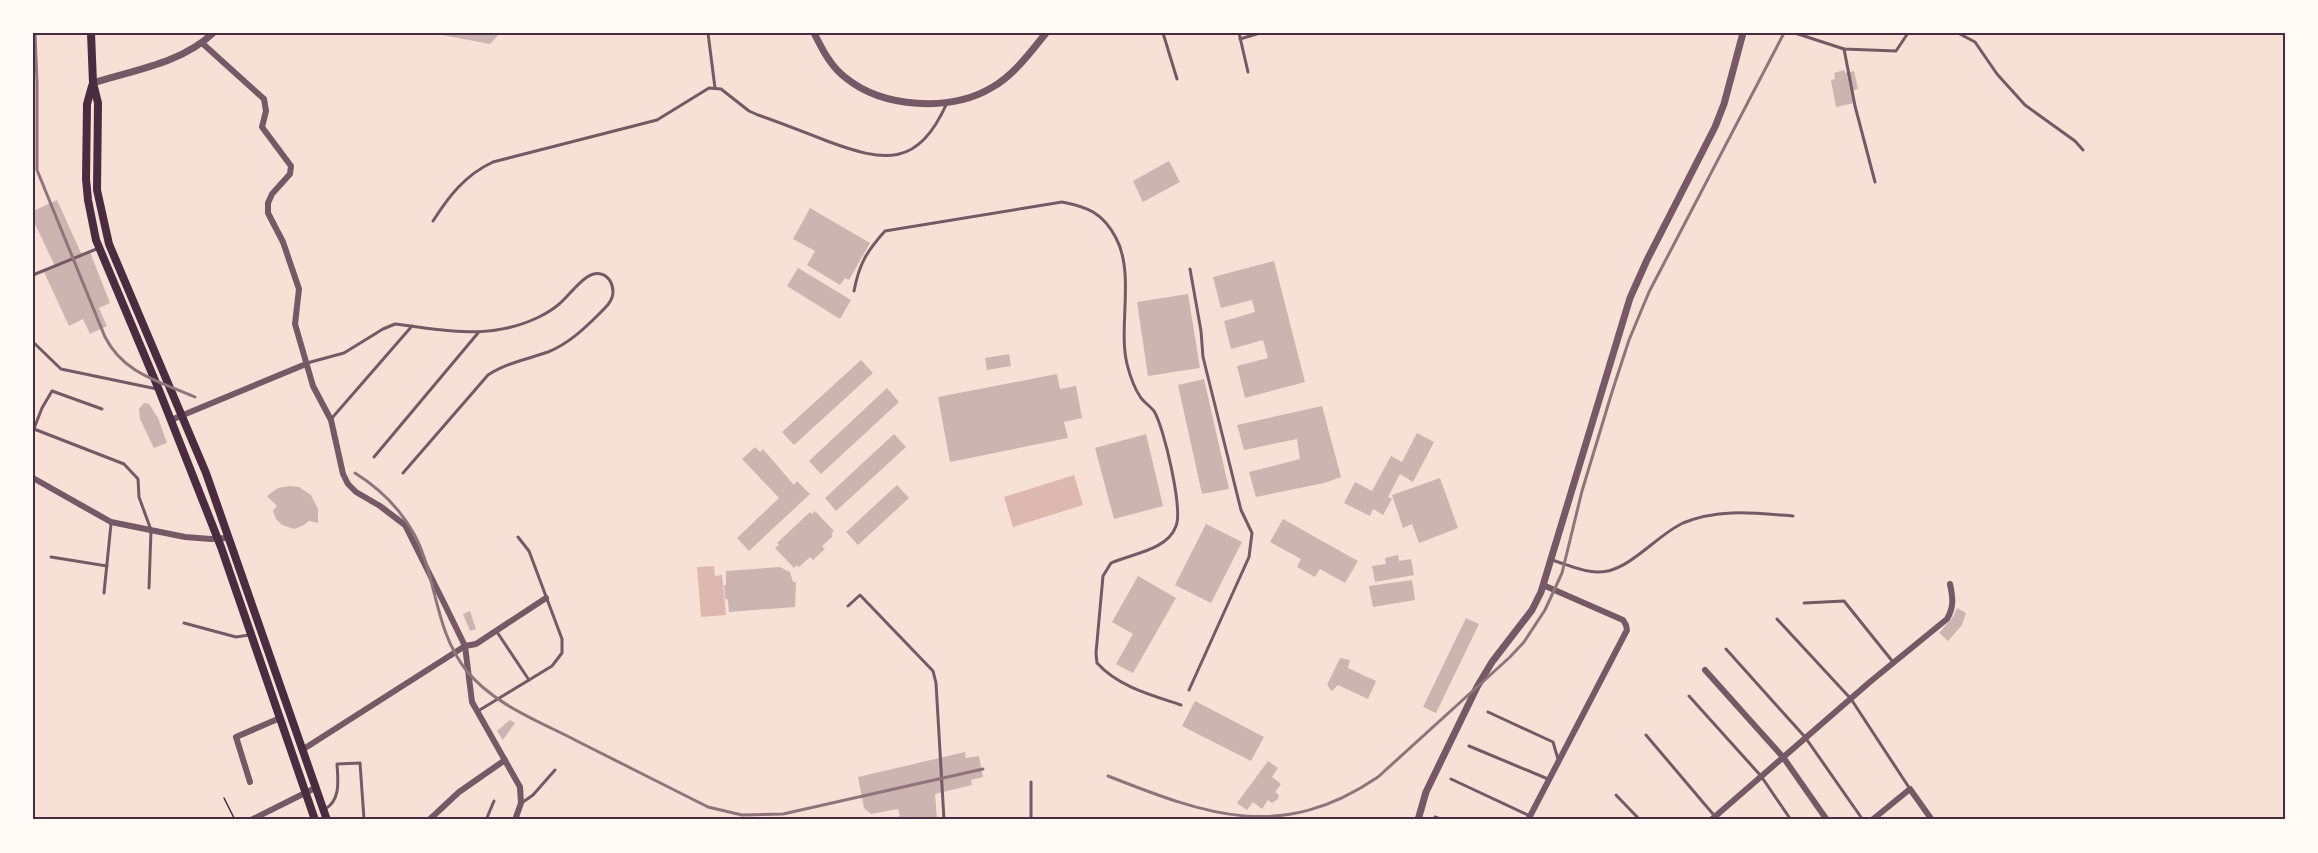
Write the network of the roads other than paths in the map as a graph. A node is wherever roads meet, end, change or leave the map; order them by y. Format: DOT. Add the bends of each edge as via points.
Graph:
graph roads {
  1 [pos="91,33"];
  2 [pos="213,33"];
  3 [pos="708,33"];
  4 [pos="814,33"];
  5 [pos="1046,33"];
  6 [pos="1163,33"];
  7 [pos="1239,33"];
  8 [pos="1260,33"];
  9 [pos="1743,33"];
  10 [pos="1795,33"];
  11 [pos="1908,33"];
  12 [pos="1958,33"];
  13 [pos="1240,39"];
  14 [pos="202,44"];
  15 [pos="1844,49"];
  16 [pos="1248,72"];
  17 [pos="1177,79"];
  18 [pos="93,82"];
  19 [pos="715,88"];
  20 [pos="947,103"];
  21 [pos="2083,150"];
  22 [pos="1875,182"];
  23 [pos="433,221"];
  24 [pos="109,244"];
  25 [pos="99,248"];
  26 [pos="1190,269"];
  27 [pos="33,275"];
  28 [pos="854,291"];
  29 [pos="412,326"];
  30 [pos="477,333"];
  31 [pos="33,342"];
  32 [pos="306,364"];
  33 [pos="159,390"];
  34 [pos="102,409"];
  35 [pos="181,416"];
  36 [pos="171,420"];
  37 [pos="331,420"];
  38 [pos="34,430"];
  39 [pos="374,457"];
  40 [pos="404,473"];
  41 [pos="33,478"];
  42 [pos="1792,516"];
  43 [pos="111,522"];
  44 [pos="151,530"];
  45 [pos="518,537"];
  46 [pos="227,538"];
  47 [pos="217,539"];
  48 [pos="51,557"];
  49 [pos="1550,560"];
  50 [pos="107,566"];
  51 [pos="1950,584"];
  52 [pos="1543,585"];
  53 [pos="149,588"];
  54 [pos="104,593"];
  55 [pos="546,598"];
  56 [pos="1804,603"];
  57 [pos="848,606"];
  58 [pos="1777,619"];
  59 [pos="184,623"];
  60 [pos="496,631"];
  61 [pos="251,635"];
  62 [pos="465,646"];
  63 [pos="1726,649"];
  64 [pos="1894,662"];
  65 [pos="1705,670"];
  66 [pos="529,680"];
  67 [pos="1189,690"];
  68 [pos="1689,696"];
  69 [pos="1851,699"];
  70 [pos="1181,705"];
  71 [pos="477,712"];
  72 [pos="1488,712"];
  73 [pos="280,718"];
  74 [pos="1646,735"];
  75 [pos="1805,737"];
  76 [pos="1469,746"];
  77 [pos="302,750"];
  78 [pos="1783,757"];
  79 [pos="1558,759"];
  80 [pos="505,760"];
  81 [pos="555,770"];
  82 [pos="1761,776"];
  83 [pos="1451,779"];
  84 [pos="1550,780"];
  85 [pos="250,782"];
  86 [pos="1031,782"];
  87 [pos="315,788"];
  88 [pos="1910,789"];
  89 [pos="305,792"];
  90 [pos="1616,795"];
  91 [pos="494,801"];
  92 [pos="521,803"];
  93 [pos="323,810"];
  94 [pos="1435,817"];
  95 [pos="1529,818"];
  96 [pos="364,819"];
  97 [pos="518,819"];
  98 [pos="1715,819"];
  99 [pos="251,820"];
  100 [pos="315,820"];
  101 [pos="327,820"];
  102 [pos="429,820"];
  103 [pos="486,820"];
  104 [pos="944,820"];
  105 [pos="1031,820"];
  106 [pos="1418,820"];
  107 [pos="1443,820"];
  108 [pos="1640,820"];
  109 [pos="1791,820"];
  110 [pos="1827,820"];
  111 [pos="1863,820"];
  112 [pos="1872,820"];
  113 [pos="1932,820"];
  1 -- 18 [label="main road"];
  2 -- 14 [label="street"];
  3 -- 19 [label="lane"];
  4 -- 20 [label="street" via="835,67 861,87 916,103"];
  5 -- 20 [label="street" via="1003,80 979,94"];
  6 -- 17 [label="lane"];
  7 -- 13 [label="lane"];
  8 -- 13 [label="lane"];
  9 -- 49 [label="street" via="1716,127 1630,298"];
  10 -- 15 [label="lane"];
  11 -- 15 [label="lane" via="1896,51"];
  12 -- 21 [label="lane" via="1975,42 1996,74 2025,105"];
  13 -- 16 [label="lane"];
  14 -- 18 [label="street" via="172,58"];
  14 -- 32 [label="street" via="264,99 262,127 291,166 290,174 272,194 268,213 299,289 295,324"];
  15 -- 22 [label="lane"];
  18 -- 24 [label="main road" via="98,104 97,190"];
  18 -- 25 [label="main road" via="87,104 86,179"];
  19 -- 20 [label="lane" via="749,111 882,157 915,147 933,129"];
  19 -- 23 [label="lane" via="657,120 492,162 470,175 448,197"];
  24 -- 25 [label="lane"];
  24 -- 35 [label="main road"];
  25 -- 27 [label="lane"];
  25 -- 33 [label="main road"];
  26 -- 67 [label="lane" via="1203,357 1241,510 1252,533 1249,557"];
  28 -- 70 [label="lane" via="858,270 868,250 885,231 1062,202 1098,213 1116,238 1124,262 1127,362 1134,387 1160,425 1178,500 1178,518 1173,534 1165,541 1106,568 1097,663 1119,681"];
  29 -- 30 [label="lane"];
  29 -- 32 [label="lane" via="389,326 344,352"];
  29 -- 37 [label="lane"];
  30 -- 39 [label="lane"];
  30 -- 40 [label="lane" via="514,328 540,316 557,306 590,275 605,276 614,288 608,304 572,338 488,375"];
  31 -- 33 [label="lane" via="61,369"];
  32 -- 35 [label="street"];
  32 -- 37 [label="street"];
  33 -- 36 [label="main road"];
  34 -- 38 [label="lane" via="52,391"];
  35 -- 36 [label="street"];
  35 -- 46 [label="main road" via="206,473"];
  36 -- 47 [label="main road"];
  37 -- 62 [label="street" via="348,484 405,525"];
  38 -- 44 [label="lane" via="124,464 138,479 139,497"];
  41 -- 43 [label="street"];
  42 -- 49 [label="lane" via="1725,512 1704,516 1667,532 1612,571 1590,572"];
  43 -- 44 [label="street"];
  43 -- 50 [label="lane"];
  44 -- 47 [label="street"];
  44 -- 53 [label="lane"];
  45 -- 55 [label="lane" via="529,550"];
  46 -- 47 [label="street"];
  46 -- 77 [label="main road"];
  47 -- 61 [label="main road"];
  48 -- 50 [label="lane"];
  49 -- 52 [label="street"];
  50 -- 54 [label="lane"];
  51 -- 64 [label="street" via="1953,600 1947,620"];
  52 -- 79 [label="street" via="1623,620 1626,625"];
  52 -- 106 [label="street" via="1532,610 1477,687 1426,792"];
  55 -- 60 [label="street"];
  55 -- 66 [label="lane" via="562,639 562,653 552,666"];
  56 -- 64 [label="lane" via="1844,601"];
  57 -- 104 [label="lane" via="860,595 933,671"];
  58 -- 69 [label="lane"];
  59 -- 61 [label="lane" via="236,636"];
  60 -- 62 [label="street"];
  60 -- 66 [label="lane"];
  61 -- 73 [label="main road"];
  62 -- 71 [label="street" via="470,693"];
  62 -- 77 [label="street"];
  63 -- 75 [label="lane"];
  64 -- 69 [label="street"];
  65 -- 78 [label="street"];
  66 -- 71 [label="lane"];
  68 -- 82 [label="lane"];
  69 -- 75 [label="street"];
  69 -- 88 [label="lane"];
  71 -- 80 [label="street"];
  72 -- 79 [label="lane" via="1553,742"];
  73 -- 85 [label="street" via="236,737"];
  73 -- 89 [label="main road"];
  74 -- 98 [label="lane"];
  75 -- 78 [label="street"];
  75 -- 111 [label="lane"];
  76 -- 84 [label="lane"];
  77 -- 87 [label="main road"];
  78 -- 82 [label="street"];
  78 -- 110 [label="street"];
  79 -- 84 [label="street"];
  80 -- 92 [label="street" via="520,787"];
  80 -- 102 [label="street" via="459,792"];
  81 -- 92 [label="lane"];
  82 -- 98 [label="street"];
  82 -- 109 [label="lane"];
  83 -- 95 [label="lane"];
  84 -- 95 [label="street"];
  86 -- 105 [label="lane"];
  87 -- 89 [label="street"];
  87 -- 93 [label="main road"];
  88 -- 112 [label="street"];
  88 -- 113 [label="street"];
  89 -- 99 [label="street"];
  89 -- 100 [label="main road"];
  90 -- 108 [label="lane"];
  91 -- 103 [label="lane"];
  92 -- 97 [label="street"];
  93 -- 96 [label="lane" via="334,800 338,788 337,764 360,763"];
  93 -- 101 [label="main road"];
  94 -- 107 [label="lane"];
}
